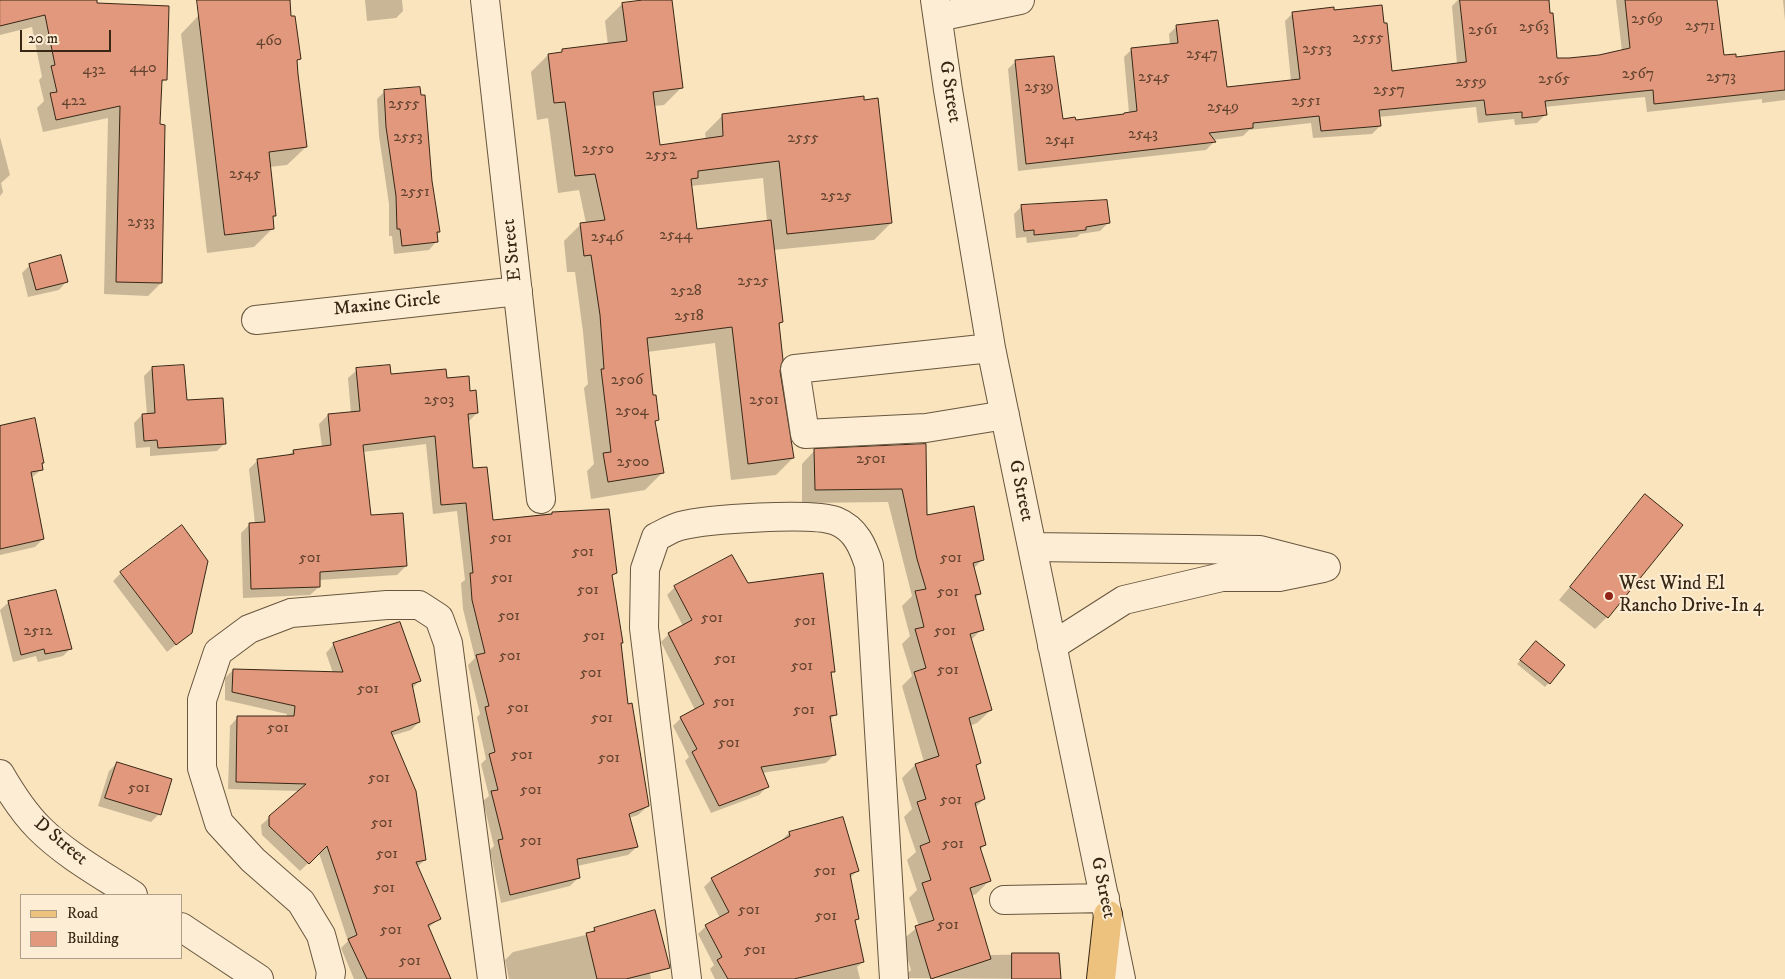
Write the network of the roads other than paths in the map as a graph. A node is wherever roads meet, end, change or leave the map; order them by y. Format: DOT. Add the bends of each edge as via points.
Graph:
graph roads {
  1 [pos="485,0"];
  2 [pos="1020,0"];
  3 [pos="936,8"];
  4 [pos="518,291"];
  5 [pos="256,320"];
  6 [pos="991,348"];
  7 [pos="1005,415"];
  8 [pos="541,499"];
  9 [pos="1032,547"];
  10 [pos="1052,646"];
  11 [pos="0,774"];
  12 [pos="131,894"];
  13 [pos="1004,900"];
  14 [pos="1106,907"];
  15 [pos="182,928"];
  16 [pos="259,979"];
  17 [pos="330,979"];
  18 [pos="492,979"];
  19 [pos="686,979"];
  20 [pos="894,979"];
  21 [pos="1101,979"];
  22 [pos="1121,979"];
  1 -- 4 [label="street, E Street"];
  2 -- 3 [label="street"];
  3 -- 6 [label="street, G Street"];
  4 -- 5 [label="street, Maxine Circle"];
  4 -- 8 [label="street, E Street"];
  6 -- 7 [label="street, G Street"];
  6 -- 7 [label="street" via="795,369 805,434 926,428"];
  7 -- 9 [label="street, G Street"];
  9 -- 10 [label="street, G Street"];
  9 -- 10 [label="street" via="1260,550 1326,567 1279,577 1222,577 1124,600"];
  10 -- 14 [label="street, G Street"];
  11 -- 12 [label="street, D Street" via="14,798 39,828"];
  13 -- 14 [label="street"];
  14 -- 21 [label="main road"];
  14 -- 22 [label="street, G Street"];
  15 -- 16 [label="street"];
  17 -- 18 [label="street" via="321,935 301,902 253,860 219,823 202,768 202,700 218,652 249,629 291,613 419,605 439,618 448,643"];
  19 -- 20 [label="street" via="644,628 645,569 656,538 679,526 739,519 806,517 836,521 860,539 870,565"];
}
